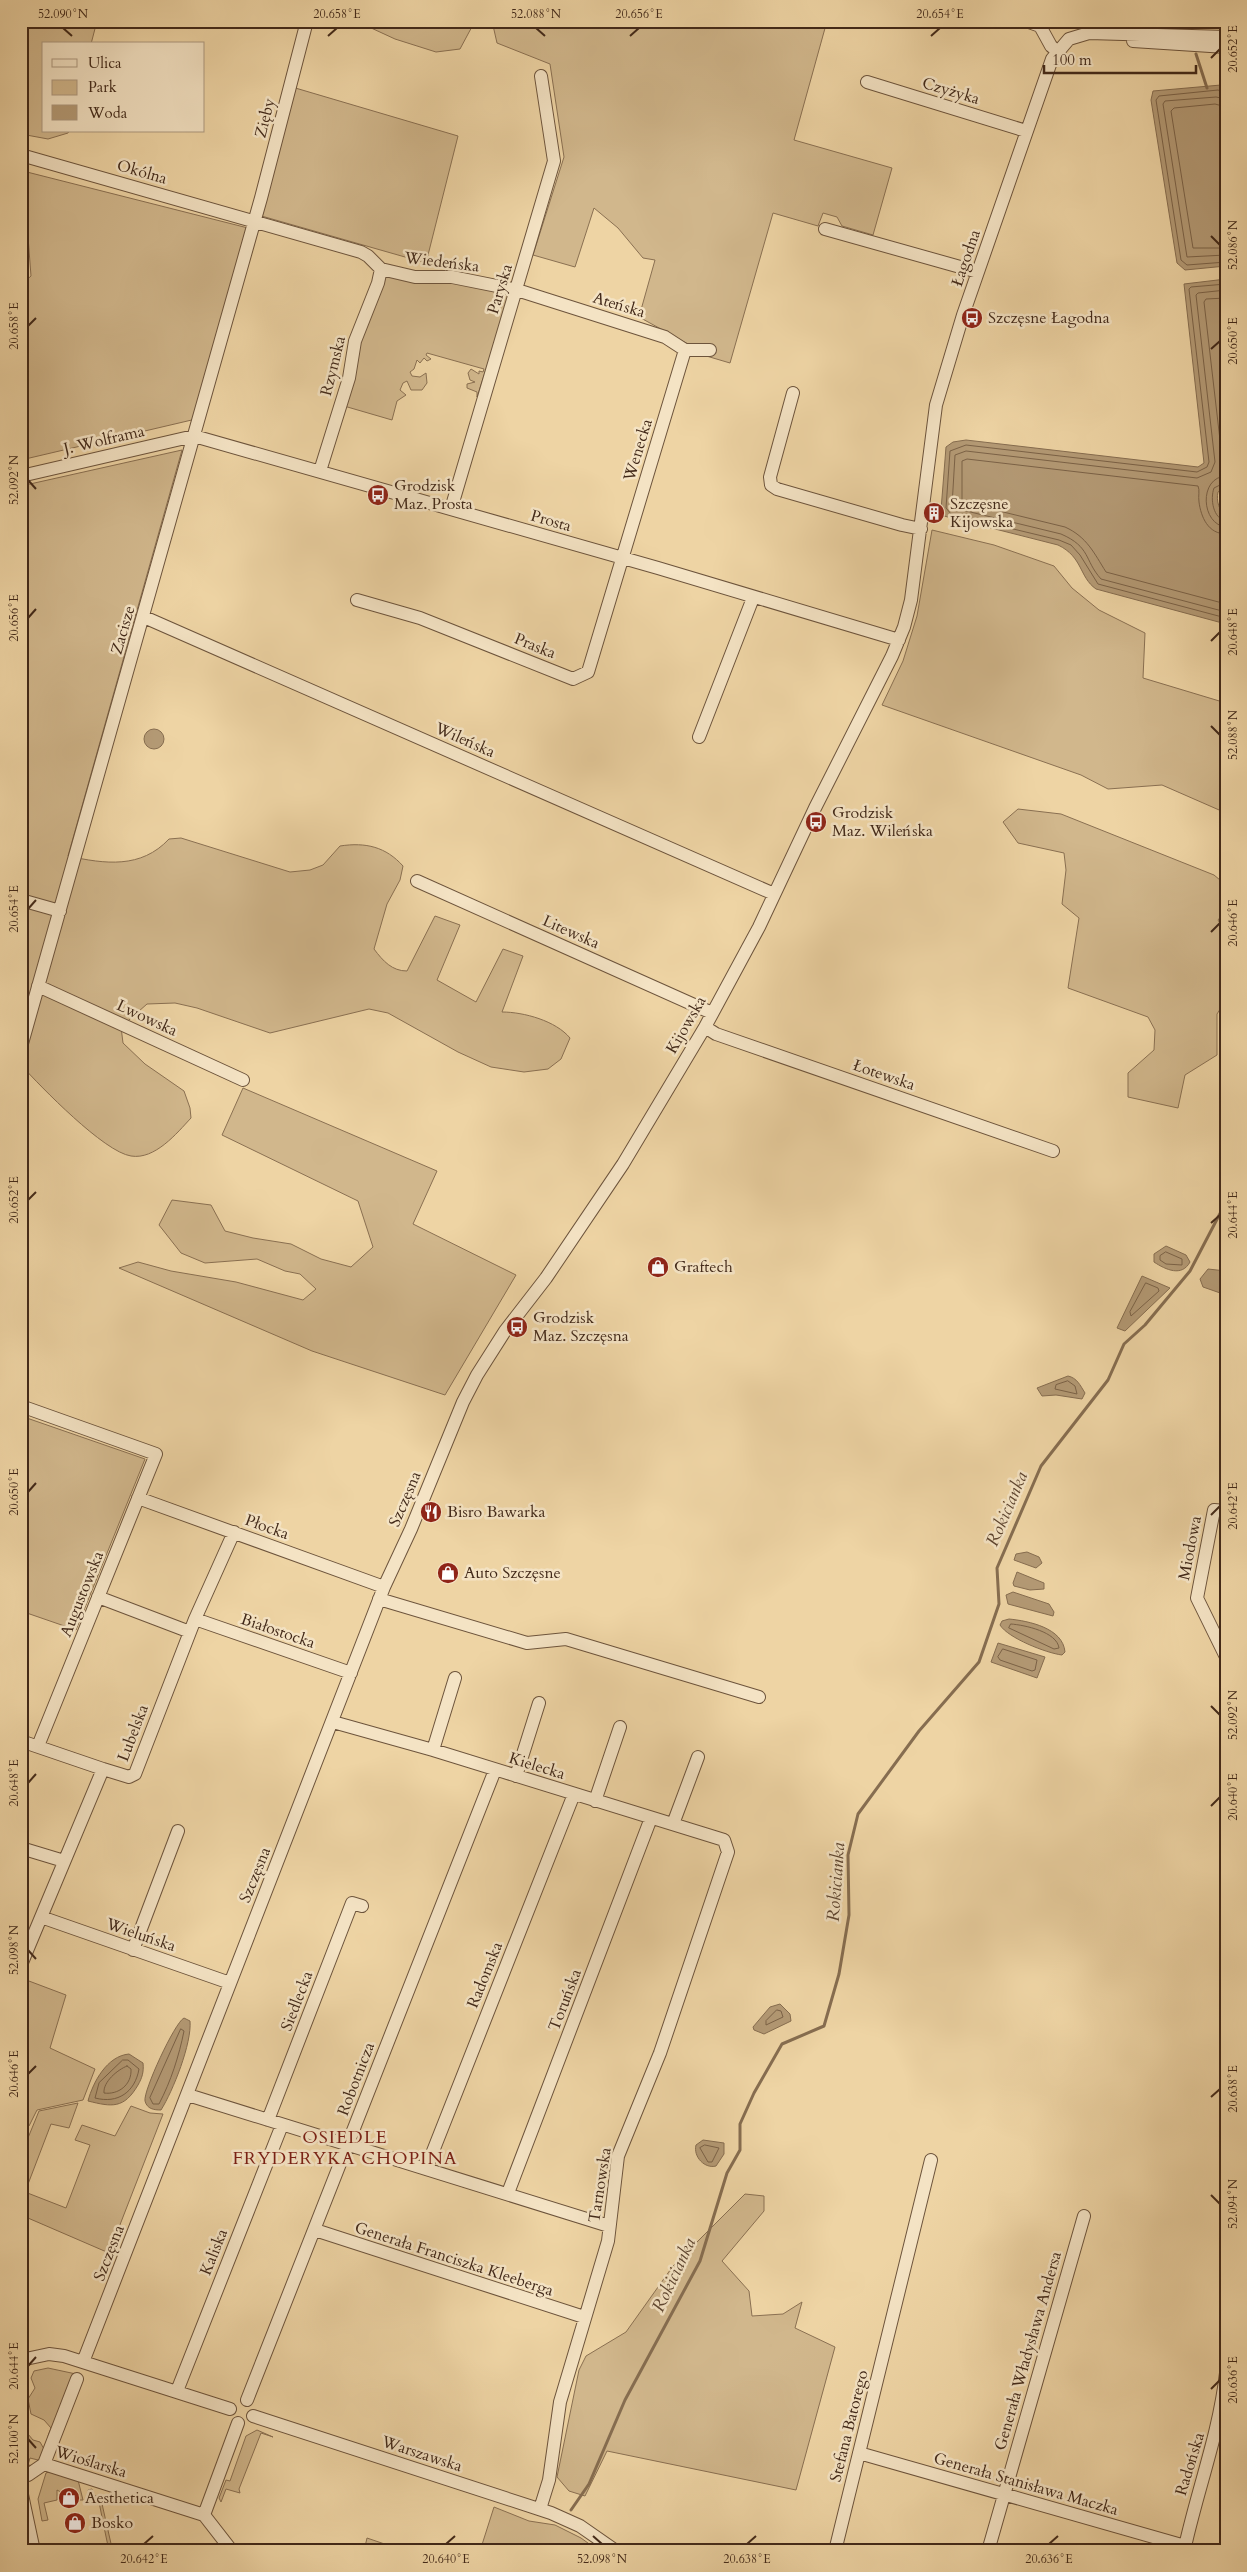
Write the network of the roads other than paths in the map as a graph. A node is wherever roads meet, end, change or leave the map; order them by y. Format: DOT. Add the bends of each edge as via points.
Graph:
graph roads {
  1 [pos="307,21"];
  2 [pos="1026,21"];
  3 [pos="1099,32"];
  4 [pos="1226,37"];
  5 [pos="1226,47"];
  6 [pos="1057,51"];
  7 [pos="541,76"];
  8 [pos="867,82"];
  9 [pos="1026,131"];
  10 [pos="21,155"];
  11 [pos="254,222"];
  12 [pos="825,229"];
  13 [pos="381,269"];
  14 [pos="978,272"];
  15 [pos="517,290"];
  16 [pos="685,350"];
  17 [pos="710,350"];
  18 [pos="793,393"];
  19 [pos="194,436"];
  20 [pos="320,472"];
  21 [pos="21,476"];
  22 [pos="451,509"];
  23 [pos="921,529"];
  24 [pos="623,559"];
  25 [pos="753,598"];
  26 [pos="357,600"];
  27 [pos="144,617"];
  28 [pos="899,640"];
  29 [pos="700,737"];
  30 [pos="417,881"];
  31 [pos="774,894"];
  32 [pos="21,900"];
  33 [pos="60,911"];
  34 [pos="38,986"];
  35 [pos="712,1013"];
  36 [pos="705,1028"];
  37 [pos="21,1046"];
  38 [pos="243,1080"];
  39 [pos="1053,1151"];
  40 [pos="462,1402"];
  41 [pos="21,1406"];
  42 [pos="138,1498"];
  43 [pos="1226,1512"];
  44 [pos="234,1532"];
  45 [pos="382,1593"];
  46 [pos="98,1598"];
  47 [pos="195,1619"];
  48 [pos="190,1632"];
  49 [pos="1226,1657"];
  50 [pos="351,1674"];
  51 [pos="455,1678"];
  52 [pos="759,1697"];
  53 [pos="539,1703"];
  54 [pos="333,1722"];
  55 [pos="620,1727"];
  56 [pos="21,1741"];
  57 [pos="38,1746"];
  58 [pos="433,1750"];
  59 [pos="698,1757"];
  60 [pos="103,1769"];
  61 [pos="496,1770"];
  62 [pos="516,1776"];
  63 [pos="574,1794"];
  64 [pos="596,1801"];
  65 [pos="651,1818"];
  66 [pos="673,1824"];
  67 [pos="178,1831"];
  68 [pos="728,1846"];
  69 [pos="21,1848"];
  70 [pos="64,1862"];
  71 [pos="362,1906"];
  72 [pos="41,1917"];
  73 [pos="133,1950"];
  74 [pos="21,1965"];
  75 [pos="230,1983"];
  76 [pos="188,2095"];
  77 [pos="268,2120"];
  78 [pos="282,2125"];
  79 [pos="348,2145"];
  80 [pos="931,2160"];
  81 [pos="426,2168"];
  82 [pos="508,2193"];
  83 [pos="1084,2216"];
  84 [pos="609,2226"];
  85 [pos="316,2230"];
  86 [pos="584,2317"];
  87 [pos="21,2360"];
  88 [pos="83,2362"];
  89 [pos="1225,2378"];
  90 [pos="77,2379"];
  91 [pos="177,2391"];
  92 [pos="247,2400"];
  93 [pos="230,2409"];
  94 [pos="253,2416"];
  95 [pos="238,2423"];
  96 [pos="859,2453"];
  97 [pos="44,2464"];
  98 [pos="28,2475"];
  99 [pos="21,2490"];
  100 [pos="1005,2496"];
  101 [pos="540,2509"];
  102 [pos="204,2515"];
  103 [pos="1184,2548"];
  104 [pos="34,2551"];
  105 [pos="232,2551"];
  106 [pos="616,2551"];
  107 [pos="835,2551"];
  108 [pos="988,2551"];
  1 -- 11 [label="street, Zięby"];
  2 -- 6 [label="street" via="1040,26"];
  3 -- 4 [label="street, Łagodna"];
  3 -- 5 [label="street, Łagodna" via="1140,42"];
  3 -- 6 [label="street, Łagodna" via="1076,36"];
  6 -- 9 [label="street, Łagodna"];
  7 -- 15 [label="street, Paryska" via="554,161"];
  8 -- 9 [label="street, Czyżyka"];
  9 -- 14 [label="street, Łagodna"];
  10 -- 11 [label="street, Okólna"];
  11 -- 13 [label="street, Wiedeńska" via="361,252"];
  11 -- 19 [label="street, Zacisze"];
  12 -- 14 [label="street"];
  13 -- 15 [label="street, Wiedeńska" via="415,277 452,277"];
  13 -- 20 [label="street, Rzymska" via="355,341 349,378"];
  14 -- 23 [label="street, Łagodna" via="936,405"];
  15 -- 16 [label="street, Ateńska" via="665,337"];
  15 -- 22 [label="street, Paryska"];
  16 -- 17 [label="street"];
  16 -- 24 [label="street, Wenecka"];
  18 -- 23 [label="street" via="770,477 771,485"];
  19 -- 20 [label="street, Prosta"];
  19 -- 21 [label="street, J. Wolframa"];
  19 -- 27 [label="street, Zacisze"];
  20 -- 22 [label="street, Prosta"];
  22 -- 24 [label="street, Prosta"];
  23 -- 28 [label="street, Łagodna" via="911,600"];
  24 -- 25 [label="street, Prosta"];
  24 -- 26 [label="street, Praska" via="588,672 573,679 420,618"];
  25 -- 28 [label="street, Prosta"];
  25 -- 29 [label="street"];
  27 -- 31 [label="street, Wileńska"];
  27 -- 33 [label="street, Zacisze"];
  28 -- 31 [label="street, Kijowska"];
  30 -- 35 [label="street, Litewska"];
  31 -- 35 [label="street, Kijowska"];
  32 -- 33 [label="street"];
  33 -- 34 [label="street, Zacisze"];
  34 -- 37 [label="street, Zacisze"];
  34 -- 38 [label="street, Lwowska"];
  35 -- 36 [label="street, Kijowska"];
  36 -- 39 [label="street, Łotewska"];
  36 -- 40 [label="street, Kijowska" via="623,1164 546,1278 505,1331"];
  40 -- 45 [label="street, Szczęsna"];
  41 -- 42 [label="street, Augustowska" via="156,1454"];
  42 -- 44 [label="street, Płocka"];
  42 -- 46 [label="street, Augustowska"];
  43 -- 49 [label="street, Miodowa" via="1214,1510 1197,1598"];
  44 -- 45 [label="street, Płocka"];
  44 -- 47 [label="street, Lubelska"];
  45 -- 50 [label="street, Szczęsna"];
  45 -- 52 [label="street, Płocka" via="527,1643 566,1639"];
  46 -- 48 [label="street"];
  46 -- 57 [label="street, Augustowska"];
  47 -- 48 [label="street, Lubelska"];
  47 -- 50 [label="street, Białostocka"];
  48 -- 60 [label="street, Lubelska" via="135,1774 129,1777"];
  50 -- 54 [label="street, Szczęsna"];
  51 -- 58 [label="street"];
  53 -- 62 [label="street"];
  54 -- 58 [label="street, Kielecka"];
  54 -- 75 [label="street, Szczęsna"];
  55 -- 64 [label="street"];
  56 -- 57 [label="street"];
  57 -- 60 [label="street"];
  58 -- 61 [label="street, Kielecka"];
  59 -- 66 [label="street"];
  60 -- 70 [label="street, Lubelska"];
  61 -- 62 [label="street, Kielecka"];
  61 -- 79 [label="street, Robotnicza"];
  62 -- 63 [label="street, Kielecka"];
  63 -- 64 [label="street, Kielecka"];
  63 -- 81 [label="street, Radomska"];
  64 -- 65 [label="street, Kielecka"];
  65 -- 66 [label="street, Kielecka"];
  65 -- 82 [label="street, Toruńska"];
  66 -- 68 [label="street, Kielecka" via="724,1840"];
  67 -- 73 [label="street"];
  68 -- 84 [label="street, Tarnowska" via="660,2053 639,2110 621,2145"];
  69 -- 70 [label="street"];
  70 -- 72 [label="street, Lubelska"];
  71 -- 77 [label="street, Siedlecka" via="352,1903"];
  72 -- 73 [label="street, Wieluńska"];
  72 -- 74 [label="street, Lubelska"];
  73 -- 75 [label="street, Wieluńska"];
  75 -- 76 [label="street, Szczęsna"];
  76 -- 77 [label="street"];
  76 -- 88 [label="street, Szczęsna"];
  77 -- 78 [label="street"];
  78 -- 79 [label="street"];
  78 -- 91 [label="street, Kaliska"];
  79 -- 81 [label="street"];
  79 -- 85 [label="street, Robotnicza"];
  80 -- 96 [label="street, Stefana Batorego"];
  81 -- 82 [label="street"];
  82 -- 84 [label="street"];
  83 -- 100 [label="street, Generała Władysława Andersa"];
  84 -- 86 [label="street, Tarnowska" via="608,2244"];
  85 -- 86 [label="street, Generała Franciszka Kleeberga"];
  85 -- 92 [label="street, Robotnicza"];
  86 -- 101 [label="street, Tarnowska" via="560,2402 549,2480"];
  87 -- 88 [label="street" via="56,2354"];
  88 -- 91 [label="street"];
  89 -- 103 [label="street, Radońska" via="1218,2428"];
  90 -- 97 [label="street"];
  91 -- 93 [label="street"];
  92 -- 93 [label="street" via="236,2401"];
  92 -- 94 [label="street" via="254,2408"];
  93 -- 95 [label="street" via="232,2419"];
  94 -- 95 [label="street" via="245,2424"];
  94 -- 101 [label="street, Warszawska"];
  95 -- 102 [label="street"];
  96 -- 100 [label="street, Generała Stanisława Maczka"];
  96 -- 107 [label="street, Stefana Batorego"];
  97 -- 98 [label="street, Wioślarska"];
  97 -- 102 [label="street, Wioślarska"];
  99 -- 104 [label="street"];
  100 -- 103 [label="street, Generała Stanisława Maczka"];
  100 -- 108 [label="street, Generała Władysława Andersa"];
  101 -- 106 [label="street, Warszawska" via="580,2526"];
  102 -- 105 [label="street"];
}
